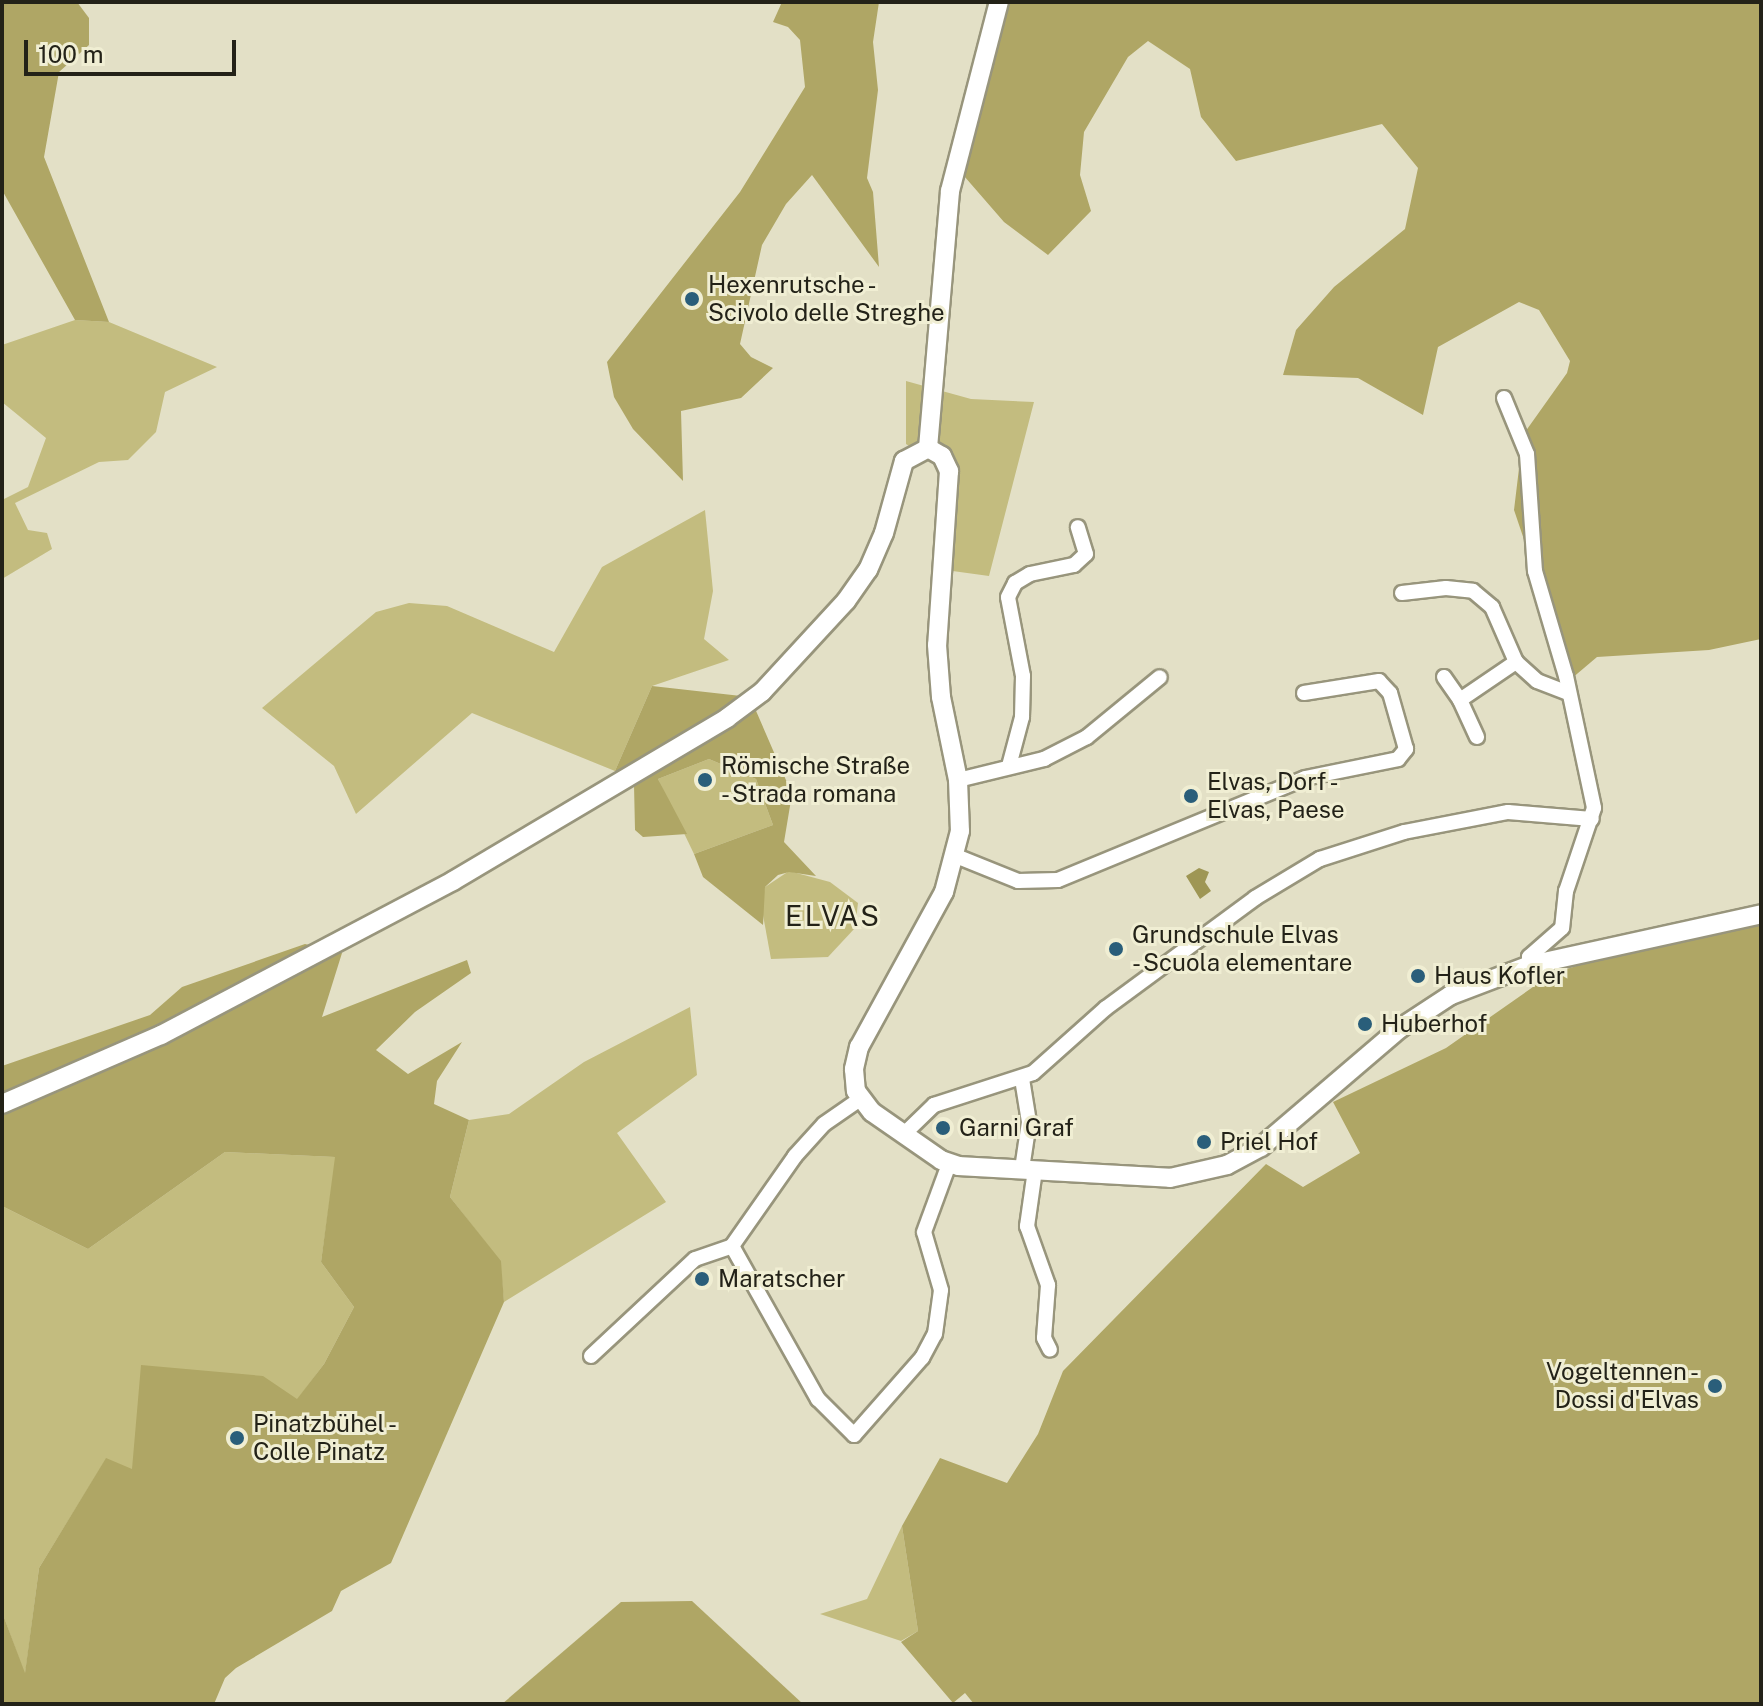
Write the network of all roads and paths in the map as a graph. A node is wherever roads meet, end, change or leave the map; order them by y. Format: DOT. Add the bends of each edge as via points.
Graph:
graph roads {
  1 [pos="997,2"];
  2 [pos="1504,398"];
  3 [pos="928,448"];
  4 [pos="1078,527"];
  5 [pos="1402,593"];
  6 [pos="1516,662"];
  7 [pos="1160,677"];
  8 [pos="1444,677"];
  9 [pos="1304,693"];
  10 [pos="1569,693"];
  11 [pos="1460,700"];
  12 [pos="1477,737"];
  13 [pos="1009,766"];
  14 [pos="958,780"];
  15 [pos="1592,819"];
  16 [pos="956,856"];
  17 [pos="1761,914"];
  18 [pos="1562,928"];
  19 [pos="1578,954"];
  20 [pos="1530,965"];
  21 [pos="1022,1079"];
  22 [pos="860,1099"];
  23 [pos="2,1104"];
  24 [pos="904,1134"];
  25 [pos="949,1164"];
  26 [pos="1029,1169"];
  27 [pos="732,1246"];
  28 [pos="1050,1350"];
  29 [pos="591,1356"];
  1 -- 3 [label="street" via="950,191"];
  2 -- 10 [label="street" via="1527,454 1531,548"];
  3 -- 14 [label="street" via="942,456 949,471 937,645 941,697"];
  3 -- 23 [label="street" via="904,461 884,533 868,570 846,601 762,692 727,718 453,881 161,1035"];
  4 -- 13 [label="street" via="1086,554 1074,565 1030,574 1015,583 1008,597 1023,676 1022,717"];
  5 -- 6 [label="street" via="1473,591 1492,607"];
  6 -- 10 [label="street" via="1537,681"];
  6 -- 11 [label="street"];
  7 -- 13 [label="street" via="1087,737 1044,759"];
  8 -- 11 [label="street"];
  9 -- 16 [label="street" via="1379,681 1390,693 1406,749 1398,759 1305,778 1058,880 1018,881"];
  10 -- 15 [label="street" via="1593,794"];
  11 -- 12 [label="street"];
  13 -- 14 [label="street"];
  14 -- 16 [label="street"];
  15 -- 18 [label="street" via="1566,891"];
  15 -- 21 [label="street" via="1508,812 1404,832 1320,859 1255,898 1106,1008"];
  16 -- 22 [label="street" via="923,935 859,1047 854,1083"];
  17 -- 19 [label="street"];
  18 -- 19 [label="street"];
  18 -- 20 [label="street" via="1529,957"];
  19 -- 20 [label="street"];
  20 -- 26 [label="street" via="1476,983 1428,1008 1261,1147 1227,1165 1170,1178"];
  21 -- 24 [label="street" via="934,1105"];
  21 -- 26 [label="street"];
  22 -- 24 [label="street"];
  22 -- 27 [label="street" via="824,1124 795,1156"];
  24 -- 25 [label="street"];
  25 -- 26 [label="street"];
  25 -- 27 [label="street" via="924,1232 941,1290 935,1334 922,1358 854,1435 818,1399"];
  26 -- 28 [label="street" via="1027,1226 1048,1285 1044,1338"];
  27 -- 29 [label="street" via="695,1259"];
}
